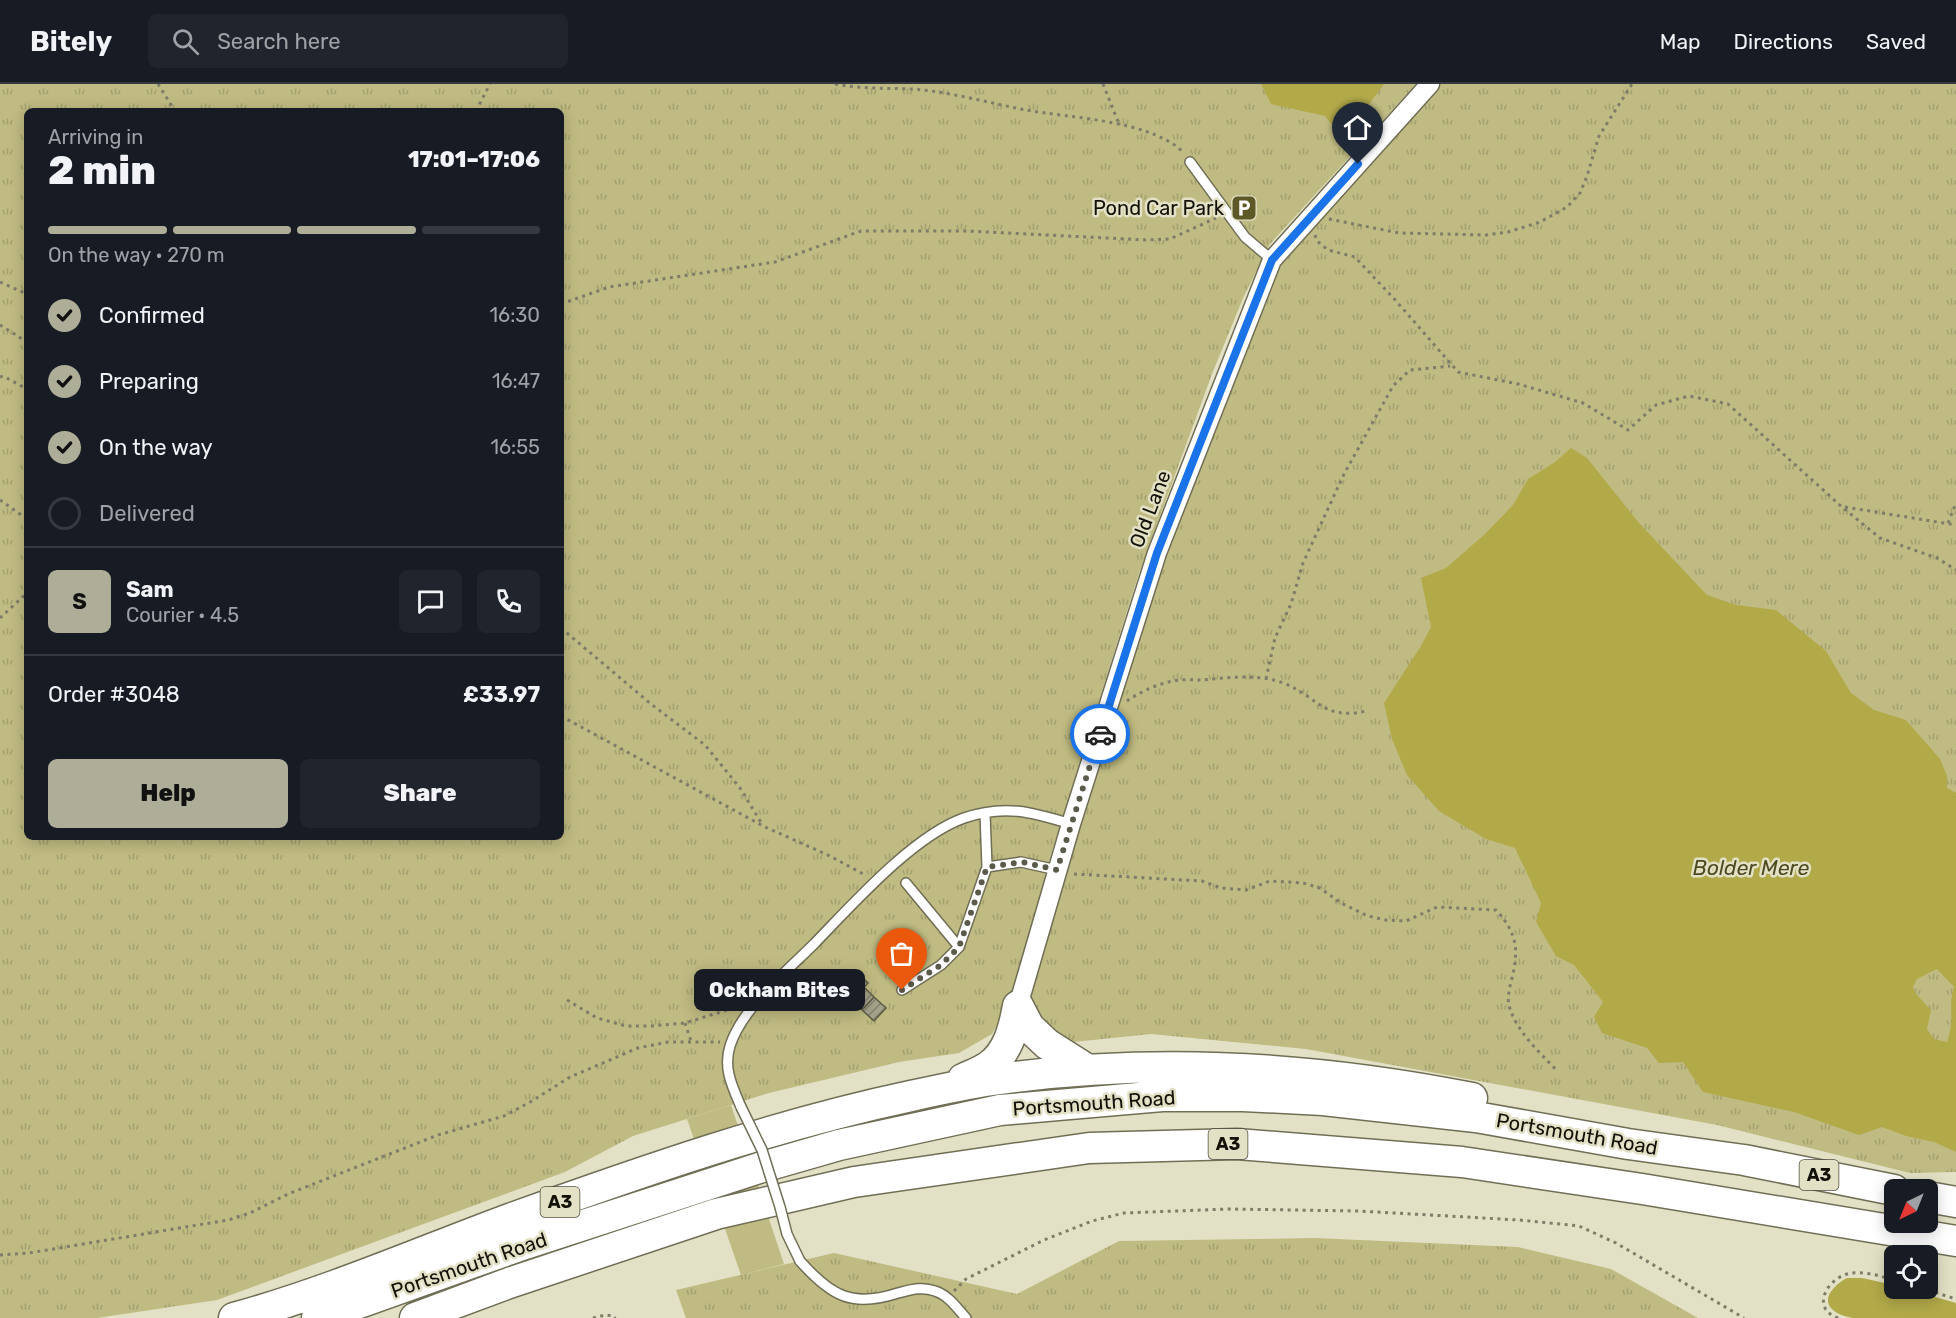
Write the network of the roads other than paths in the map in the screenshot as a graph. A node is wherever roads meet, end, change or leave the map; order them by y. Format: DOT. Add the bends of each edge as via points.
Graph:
graph roads {
  1 [pos="1430,84"];
  2 [pos="1190,162"];
  3 [pos="1272,260"];
  4 [pos="985,813"];
  5 [pos="1071,824"];
  6 [pos="987,867"];
  7 [pos="1057,870"];
  8 [pos="906,883"];
  9 [pos="959,947"];
  10 [pos="902,990"];
  11 [pos="1018,1006"];
  12 [pos="1088,1070"];
  13 [pos="938,1090"];
  14 [pos="1744,1160"];
  15 [pos="1884,1188"];
  16 [pos="1938,1199"];
  17 [pos="1956,1202"];
  18 [pos="1956,1241"];
  19 [pos="426,1316"];
  20 [pos="234,1318"];
  21 [pos="317,1318"];
  22 [pos="966,1318"];
  1 -- 3 [label="street, Old Lane" via="1320,215"];
  2 -- 3 [label="lane" via="1245,237"];
  3 -- 5 [label="street, Old Lane" via="1157,553"];
  4 -- 5 [label="lane" via="1029,811"];
  4 -- 6 [label="lane"];
  4 -- 22 [label="lane, bridge" via="948,825 907,854 848,908 738,1027 726,1066 762,1150 786,1234 800,1261 821,1283 842,1297 859,1301 918,1288 933,1290"];
  5 -- 7 [label="street, Old Lane"];
  6 -- 7 [label="lane" via="1022,862"];
  6 -- 9 [label="lane"];
  7 -- 11 [label="street, Old Lane"];
  8 -- 9 [label="lane"];
  9 -- 10 [label="lane" via="941,965"];
  11 -- 12 [label="highway" via="1029,1027 1047,1044"];
  11 -- 13 [label="highway, A3" via="1004,1050 989,1066"];
  12 -- 13 [label="highway, A3" via="989,1080"];
  12 -- 14 [label="highway, A3" via="1256,1070 1384,1083 1606,1125"];
  13 -- 20 [label="highway, A3" via="801,1122 710,1150"];
  14 -- 15 [label="highway, Portsmouth Road / A3"];
  14 -- 21 [label="highway, Portsmouth Road / A3" via="1476,1117 1323,1100 1161,1096 1000,1110 839,1145 759,1168 519,1246"];
  16 -- 17 [label="highway"];
  18 -- 19 [label="highway, Portsmouth Road / A3" via="1462,1162 1237,1144 1089,1148 854,1182 716,1214 509,1283"];
}
